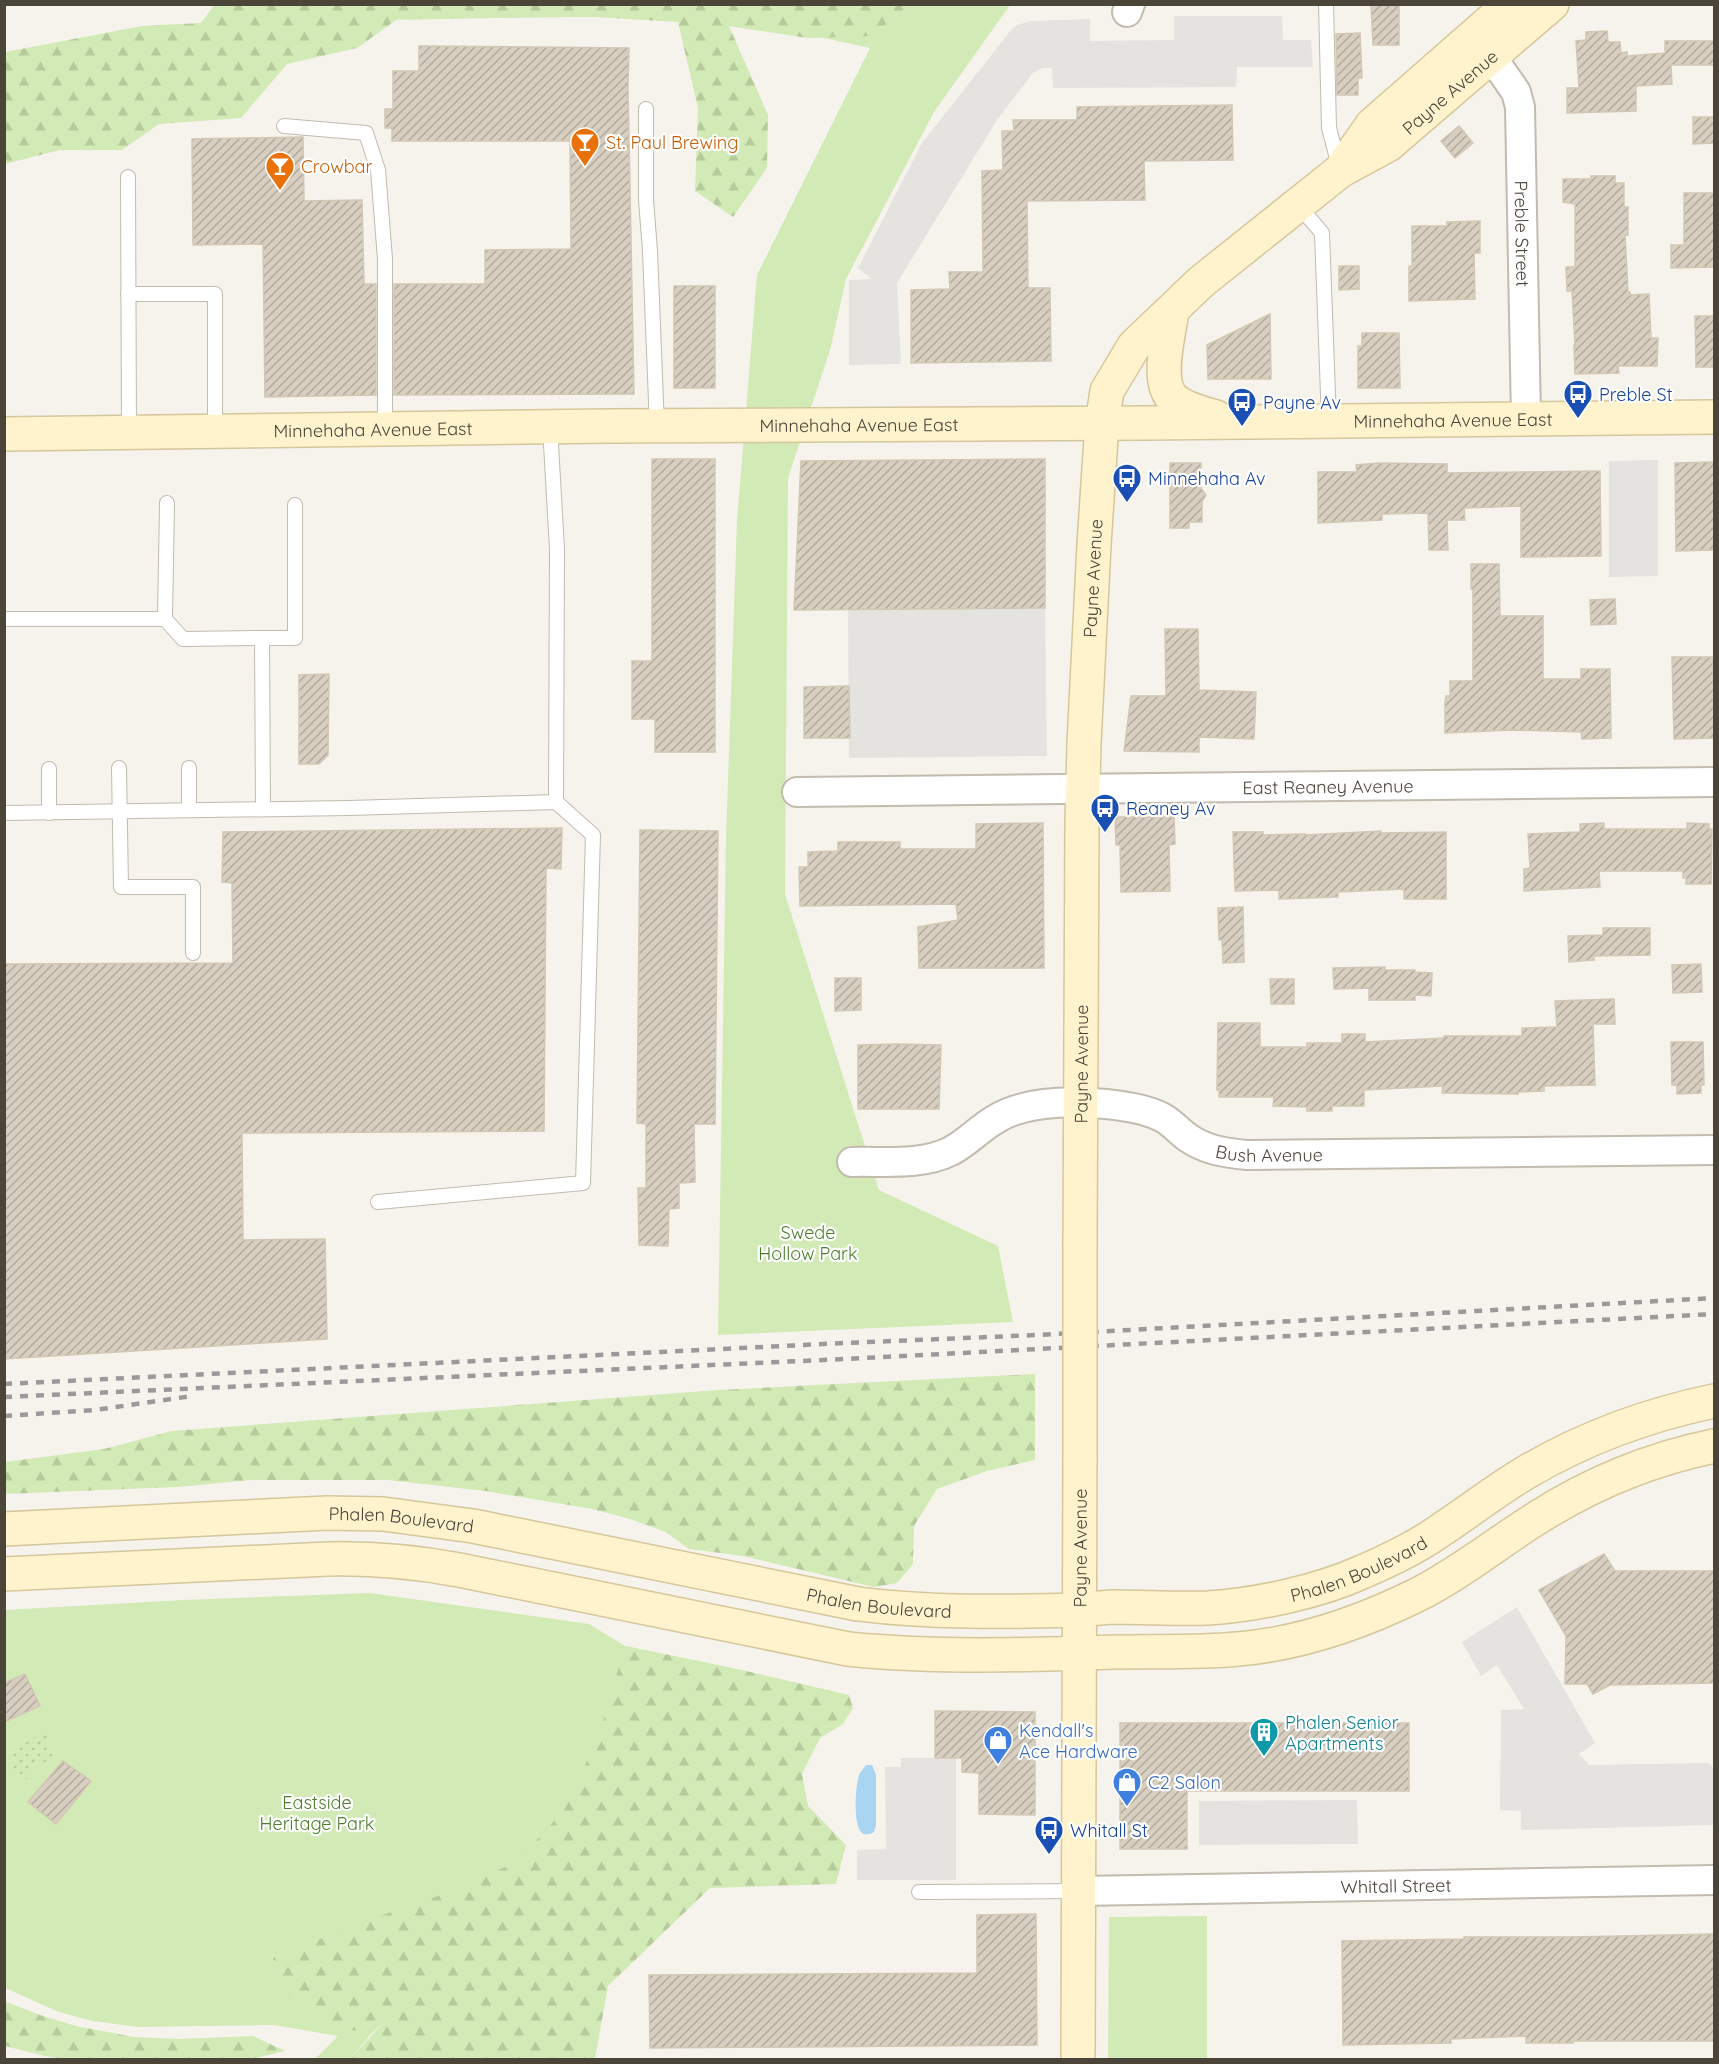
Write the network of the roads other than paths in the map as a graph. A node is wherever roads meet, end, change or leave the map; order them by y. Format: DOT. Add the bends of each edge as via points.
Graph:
graph roads {
  1 [pos="1326,4"];
  2 [pos="1510,4"];
  3 [pos="1552,4"];
  4 [pos="1491,56"];
  5 [pos="646,109"];
  6 [pos="284,126"];
  7 [pos="1340,171"];
  8 [pos="128,177"];
  9 [pos="1299,206"];
  10 [pos="128,294"];
  11 [pos="1172,312"];
  12 [pos="1714,417"];
  13 [pos="1526,418"];
  14 [pos="1329,421"];
  15 [pos="1102,423"];
  16 [pos="1238,423"];
  17 [pos="550,427"];
  18 [pos="657,427"];
  19 [pos="384,430"];
  20 [pos="215,432"];
  21 [pos="129,433"];
  22 [pos="4,434"];
  23 [pos="167,503"];
  24 [pos="295,505"];
  25 [pos="4,619"];
  26 [pos="165,619"];
  27 [pos="262,638"];
  28 [pos="119,768"];
  29 [pos="189,768"];
  30 [pos="49,769"];
  31 [pos="1714,782"];
  32 [pos="1083,788"];
  33 [pos="797,792"];
  34 [pos="556,802"];
  35 [pos="263,809"];
  36 [pos="189,810"];
  37 [pos="119,811"];
  38 [pos="4,813"];
  39 [pos="49,813"];
  40 [pos="193,953"];
  41 [pos="1081,1102"];
  42 [pos="1714,1150"];
  43 [pos="852,1162"];
  44 [pos="378,1202"];
  45 [pos="1714,1401"];
  46 [pos="1714,1446"];
  47 [pos="4,1528"];
  48 [pos="4,1574"];
  49 [pos="1079,1610"];
  50 [pos="1079,1655"];
  51 [pos="1714,1880"];
  52 [pos="1078,1891"];
  53 [pos="920,1892"];
  54 [pos="1078,2060"];
  1 -- 7 [label="lane" via="1329,128"];
  2 -- 7 [label="street, Payne Avenue" via="1372,125"];
  3 -- 4 [label="street, Payne Avenue"];
  4 -- 7 [label="street, Payne Avenue" via="1389,146"];
  4 -- 13 [label="street, Preble Street" via="1516,92 1520,107"];
  5 -- 18 [label="lane" via="646,200"];
  6 -- 19 [label="lane" via="366,132 378,170 385,259"];
  7 -- 9 [label="street, Payne Avenue"];
  8 -- 10 [label="lane"];
  9 -- 11 [label="street, Payne Avenue" via="1201,282"];
  9 -- 14 [label="lane" via="1322,233"];
  10 -- 20 [label="lane" via="215,294"];
  10 -- 21 [label="lane"];
  11 -- 15 [label="street, Payne Avenue" via="1134,346 1107,391"];
  11 -- 16 [label="street" via="1163,375 1170,396 1191,410"];
  12 -- 13 [label="street, Minnehaha Avenue East"];
  13 -- 14 [label="street, Minnehaha Avenue East"];
  14 -- 16 [label="street, Minnehaha Avenue East"];
  15 -- 16 [label="street, Minnehaha Avenue East"];
  15 -- 18 [label="street, Minnehaha Avenue East"];
  15 -- 32 [label="street, Payne Avenue"];
  17 -- 18 [label="street, Minnehaha Avenue East"];
  17 -- 19 [label="street, Minnehaha Avenue East"];
  17 -- 34 [label="lane" via="558,549"];
  19 -- 20 [label="street, Minnehaha Avenue East"];
  20 -- 21 [label="street, Minnehaha Avenue East"];
  21 -- 22 [label="street, Minnehaha Avenue East"];
  23 -- 26 [label="lane"];
  24 -- 27 [label="lane" via="295,638"];
  25 -- 26 [label="lane"];
  26 -- 27 [label="lane" via="183,639"];
  27 -- 35 [label="lane"];
  28 -- 37 [label="lane"];
  29 -- 36 [label="lane"];
  30 -- 39 [label="lane"];
  31 -- 32 [label="street, East Reaney Avenue"];
  32 -- 33 [label="street, East Reaney Avenue"];
  32 -- 41 [label="street, Payne Avenue"];
  34 -- 35 [label="lane"];
  34 -- 44 [label="lane" via="593,835 583,1183"];
  35 -- 36 [label="lane"];
  36 -- 37 [label="lane"];
  37 -- 39 [label="lane"];
  37 -- 40 [label="lane" via="121,887 193,887"];
  38 -- 39 [label="lane"];
  41 -- 42 [label="street, Bush Avenue" via="1150,1112 1204,1147 1247,1155"];
  41 -- 43 [label="street, Bush Avenue" via="1045,1103 1008,1113 949,1152 931,1157"];
  41 -- 49 [label="street, Payne Avenue, bridge"];
  45 -- 49 [label="street, Phalen Boulevard" via="1621,1426 1562,1452 1436,1534 1360,1573 1329,1584 1255,1602 1208,1608"];
  46 -- 50 [label="street" via="1634,1468 1584,1490 1419,1594 1340,1627 1239,1649"];
  47 -- 49 [label="street, Phalen Boulevard" via="327,1513 382,1514 473,1526 858,1604 928,1610"];
  48 -- 50 [label="street" via="375,1558 428,1564 848,1649 904,1654"];
  49 -- 50 [label="street, Payne Avenue"];
  50 -- 52 [label="street, Payne Avenue"];
  51 -- 52 [label="street, Whitall Street"];
  52 -- 53 [label="lane"];
  52 -- 54 [label="street, Payne Avenue"];
}
